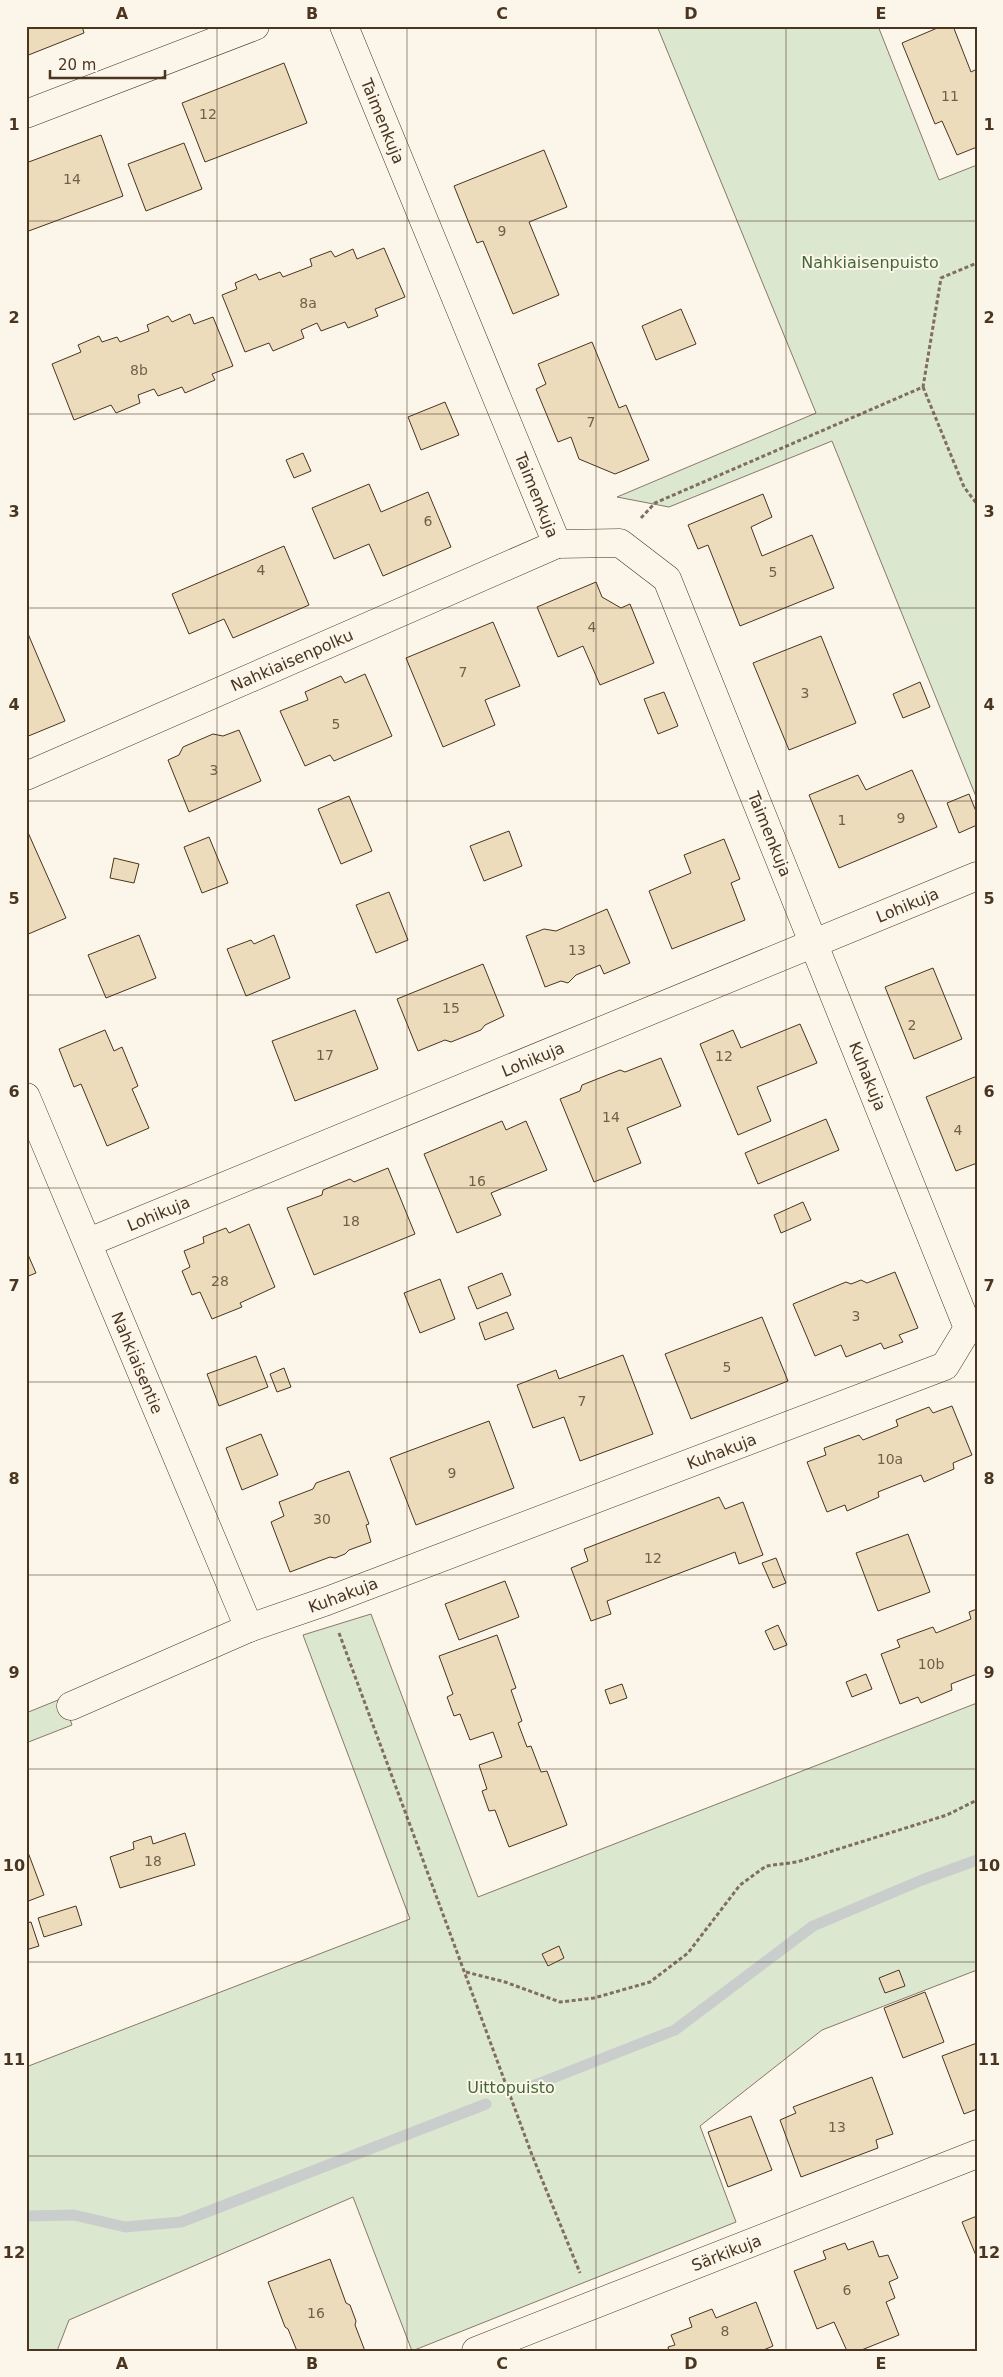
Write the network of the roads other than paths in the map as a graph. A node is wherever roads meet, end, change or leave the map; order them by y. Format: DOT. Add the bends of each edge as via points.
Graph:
graph roads {
  1 [pos="255,26"];
  2 [pos="344,26"];
  3 [pos="26,114"];
  4 [pos="557,544"];
  5 [pos="26,776"];
  6 [pos="977,876"];
  7 [pos="814,942"];
  8 [pos="26,1097"];
  9 [pos="89,1242"];
  10 [pos="249,1628"];
  11 [pos="71,1706"];
  12 [pos="977,2154"];
  13 [pos="476,2351"];
  1 -- 3 [label="street"];
  2 -- 4 [label="street, Taimenkuja"];
  4 -- 5 [label="street, Nahkiaisenpolku"];
  4 -- 7 [label="street, Taimenkuja" via="620,542 667,579"];
  6 -- 7 [label="street, Lohikuja"];
  7 -- 9 [label="street, Lohikuja"];
  7 -- 10 [label="street, Kuhakuja" via="968,1328 945,1366"];
  8 -- 9 [label="street, Nahkiaisentie"];
  9 -- 10 [label="street, Nahkiaisentie"];
  10 -- 11 [label="street, Kuhakuja"];
  12 -- 13 [label="street, Särkikuja"];
}
